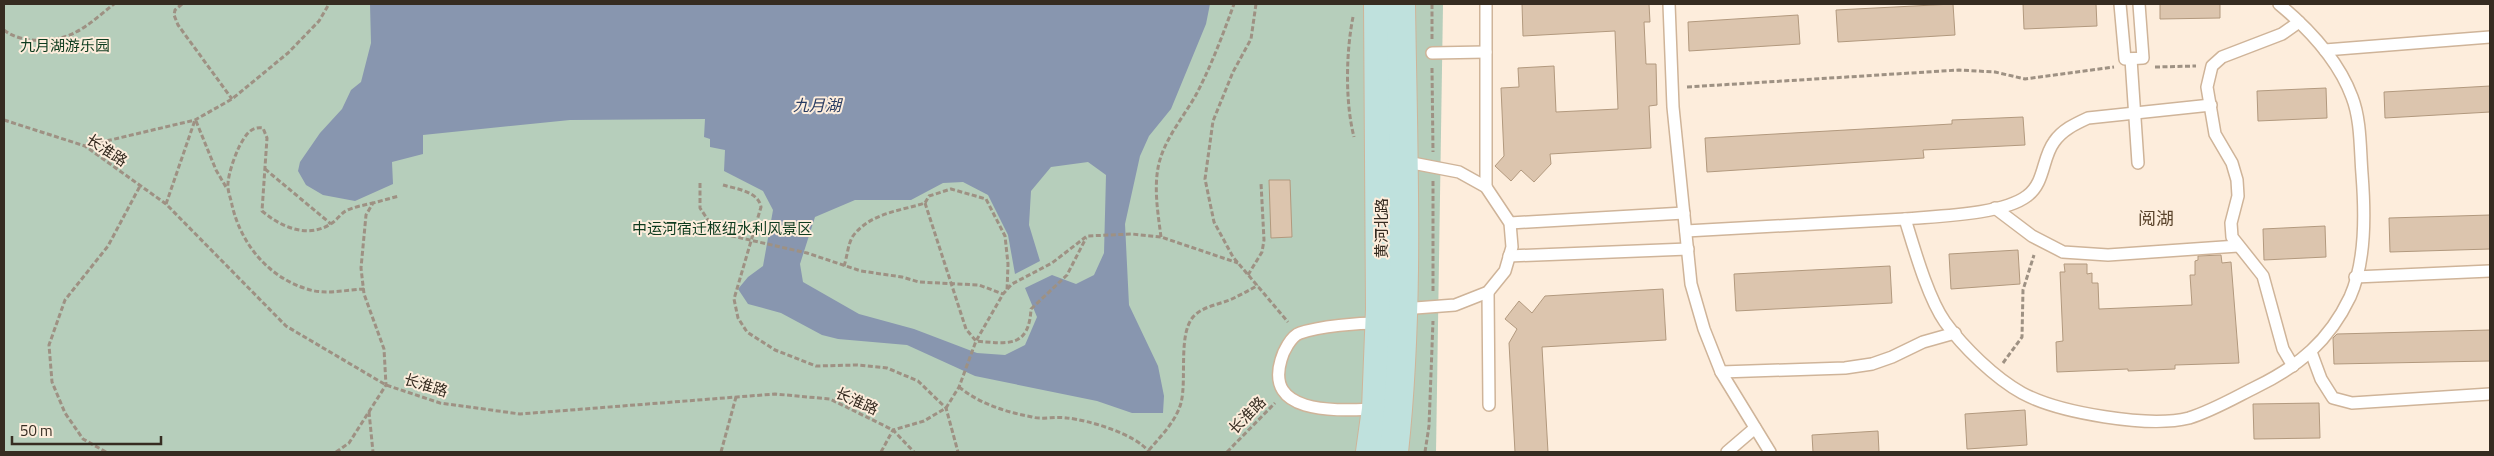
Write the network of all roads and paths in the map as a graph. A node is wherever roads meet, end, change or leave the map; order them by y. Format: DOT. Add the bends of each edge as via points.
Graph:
graph roads {
  1 [pos="114,4"];
  2 [pos="182,4"];
  3 [pos="329,4"];
  4 [pos="1234,4"];
  5 [pos="1256,4"];
  6 [pos="1378,4"];
  7 [pos="1402,4"];
  8 [pos="1432,4"];
  9 [pos="1486,4"];
  10 [pos="1669,4"];
  11 [pos="2120,4"];
  12 [pos="2139,4"];
  13 [pos="2279,4"];
  14 [pos="2299,22"];
  15 [pos="4,30"];
  16 [pos="2490,37"];
  17 [pos="2325,50"];
  18 [pos="1486,52"];
  19 [pos="1432,54"];
  20 [pos="2131,63"];
  21 [pos="2212,66"];
  22 [pos="1672,88"];
  23 [pos="232,98"];
  24 [pos="2210,105"];
  25 [pos="2134,113"];
  26 [pos="4,120"];
  27 [pos="196,120"];
  28 [pos="85,146"];
  29 [pos="1392,161"];
  30 [pos="2138,163"];
  31 [pos="1433,166"];
  32 [pos="265,169"];
  33 [pos="700,183"];
  34 [pos="1261,183"];
  35 [pos="722,185"];
  36 [pos="140,186"];
  37 [pos="1486,187"];
  38 [pos="229,191"];
  39 [pos="399,196"];
  40 [pos="373,202"];
  41 [pos="166,204"];
  42 [pos="925,204"];
  43 [pos="1995,208"];
  44 [pos="1684,214"];
  45 [pos="1904,219"];
  46 [pos="1510,223"];
  47 [pos="331,224"];
  48 [pos="1686,231"];
  49 [pos="1087,236"];
  50 [pos="1161,237"];
  51 [pos="2040,240"];
  52 [pos="751,241"];
  53 [pos="2238,246"];
  54 [pos="1688,249"];
  55 [pos="1509,256"];
  56 [pos="1238,263"];
  57 [pos="844,266"];
  58 [pos="2490,271"];
  59 [pos="1248,275"];
  60 [pos="2356,277"];
  61 [pos="950,282"];
  62 [pos="1258,285"];
  63 [pos="364,289"];
  64 [pos="1007,292"];
  65 [pos="1488,292"];
  66 [pos="1003,294"];
  67 [pos="1433,307"];
  68 [pos="1388,314"];
  69 [pos="1955,333"];
  70 [pos="1298,334"];
  71 [pos="976,341"];
  72 [pos="2311,352"];
  73 [pos="2293,366"];
  74 [pos="1721,372"];
  75 [pos="1995,373"];
  76 [pos="386,385"];
  77 [pos="959,386"];
  78 [pos="1284,393"];
  79 [pos="2490,394"];
  80 [pos="736,397"];
  81 [pos="1489,405"];
  82 [pos="946,408"];
  83 [pos="1376,409"];
  84 [pos="369,411"];
  85 [pos="1755,428"];
  86 [pos="893,430"];
  87 [pos="1149,451"];
  88 [pos="106,452"];
  89 [pos="336,452"];
  90 [pos="373,452"];
  91 [pos="721,452"];
  92 [pos="881,452"];
  93 [pos="914,452"];
  94 [pos="958,452"];
  95 [pos="1227,452"];
  96 [pos="1370,452"];
  97 [pos="1394,452"];
  98 [pos="1424,452"];
  99 [pos="1727,452"];
  100 [pos="1770,452"];
  1 -- 15 [label="path" via="83,28 60,38 29,39"];
  2 -- 23 [label="path" via="174,15 178,25"];
  3 -- 23 [label="path" via="319,21 288,53"];
  4 -- 50 [label="path" via="1220,44 1158,167"];
  5 -- 56 [label="path" via="1251,39 1213,121 1205,179 1214,222"];
  6 -- 29 [label="main road, 黄河北路"];
  7 -- 29 [label="main road, 黄河北路"];
  8 -- 19 [label="path"];
  9 -- 18 [label="lane"];
  10 -- 22 [label="lane"];
  11 -- 20 [label="lane" via="2125,59"];
  12 -- 20 [label="lane" via="2142,58"];
  13 -- 14 [label="lane"];
  14 -- 17 [label="lane"];
  14 -- 21 [label="lane" via="2282,34 2222,57"];
  16 -- 17 [label="lane"];
  17 -- 60 [label="lane" via="2338,67 2353,98 2359,133 2363,194"];
  18 -- 19 [label="lane"];
  18 -- 37 [label="lane"];
  19 -- 31 [label="path"];
  20 -- 21 [label="path"];
  20 -- 22 [label="path" via="2025,80 1995,72 1959,70"];
  20 -- 25 [label="lane"];
  21 -- 24 [label="lane" via="2207,88"];
  22 -- 44 [label="lane"];
  23 -- 27 [label="path"];
  24 -- 25 [label="lane"];
  24 -- 53 [label="lane" via="2215,134 2237,180 2238,196 2231,223 2232,238"];
  25 -- 30 [label="lane"];
  25 -- 43 [label="lane" via="2088,118 2069,127 2053,143 2037,186 2027,196"];
  26 -- 28 [label="path, 长淮路"];
  27 -- 28 [label="path"];
  27 -- 38 [label="path" via="216,170"];
  27 -- 41 [label="path"];
  28 -- 36 [label="path, 长淮路"];
  29 -- 31 [label="lane"];
  29 -- 68 [label="main road, 黄河北路"];
  31 -- 37 [label="lane" via="1459,172"];
  31 -- 67 [label="path"];
  32 -- 38 [label="path" via="268,138 263,128 257,127 245,134 236,153 227,185"];
  32 -- 47 [label="path"];
  32 -- 47 [label="path" via="262,211 273,221 306,231"];
  33 -- 52 [label="path" via="700,208 708,220 728,235"];
  34 -- 59 [label="path" via="1264,240 1262,252"];
  35 -- 52 [label="path" via="756,195 760,201"];
  36 -- 41 [label="path, 长淮路"];
  36 -- 88 [label="path" via="108,246 65,300 50,345 52,382 65,413 83,439"];
  37 -- 46 [label="lane"];
  38 -- 63 [label="path" via="236,223 251,251 279,275 321,292"];
  39 -- 40 [label="path"];
  40 -- 47 [label="path" via="344,212"];
  40 -- 63 [label="path" via="366,214 361,268"];
  41 -- 76 [label="path, 长淮路" via="286,326"];
  42 -- 57 [label="path" via="884,214 867,223 852,237"];
  42 -- 61 [label="path"];
  42 -- 64 [label="path" via="929,196 951,189 986,199 1005,236"];
  43 -- 45 [label="lane"];
  43 -- 51 [label="lane"];
  44 -- 46 [label="lane"];
  44 -- 48 [label="lane"];
  45 -- 48 [label="lane"];
  45 -- 69 [label="lane" via="1925,279 1944,321"];
  46 -- 55 [label="lane" via="1512,247"];
  48 -- 54 [label="lane"];
  49 -- 50 [label="path" via="1132,234"];
  49 -- 64 [label="path" via="1052,264 1012,284"];
  49 -- 71 [label="path" via="1067,275 1031,309 1030,326 1020,338 1010,342"];
  50 -- 56 [label="path"];
  51 -- 53 [label="lane" via="2064,252 2108,255"];
  51 -- 75 [label="path" via="2023,290 2022,337"];
  52 -- 57 [label="path" via="807,253"];
  52 -- 82 [label="path" via="734,299 738,318 747,332 775,350 816,366 857,364 887,368 918,381"];
  53 -- 73 [label="lane" via="2263,276 2283,349"];
  54 -- 55 [label="lane"];
  54 -- 74 [label="lane" via="1691,284"];
  55 -- 65 [label="lane" via="1506,271"];
  56 -- 59 [label="path"];
  57 -- 61 [label="path" via="919,282"];
  58 -- 60 [label="lane"];
  59 -- 62 [label="path"];
  60 -- 72 [label="lane" via="2350,297 2320,345"];
  61 -- 66 [label="path" via="979,284"];
  61 -- 71 [label="path" via="966,329"];
  62 -- 70 [label="path"];
  62 -- 87 [label="path" via="1233,299 1200,311 1189,323 1180,405"];
  63 -- 76 [label="path" via="384,349"];
  64 -- 66 [label="path"];
  65 -- 67 [label="lane" via="1455,305"];
  65 -- 81 [label="lane"];
  66 -- 71 [label="path"];
  67 -- 68 [label="lane"];
  67 -- 98 [label="path" via="1429,426"];
  68 -- 70 [label="lane"];
  68 -- 83 [label="main road, 黄河北路"];
  68 -- 97 [label="main road, 黄河北路" via="1400,402"];
  69 -- 74 [label="lane" via="1922,342 1872,364 1845,368"];
  69 -- 75 [label="lane"];
  70 -- 78 [label="lane" via="1283,352 1277,373"];
  71 -- 77 [label="path"];
  72 -- 73 [label="lane"];
  72 -- 79 [label="lane" via="2332,398 2352,403"];
  73 -- 75 [label="lane" via="2219,406 2188,418 2166,420 2123,419 2066,409 2022,393"];
  74 -- 85 [label="lane"];
  76 -- 80 [label="path, 长淮路" via="440,403 520,414"];
  76 -- 84 [label="path"];
  77 -- 82 [label="path"];
  77 -- 87 [label="path" via="976,400 1014,413 1035,418 1065,417 1102,425"];
  78 -- 83 [label="lane" via="1298,404 1317,408"];
  78 -- 95 [label="path, 长淮路"];
  80 -- 86 [label="path, 长淮路" via="776,394 830,399"];
  80 -- 91 [label="path"];
  82 -- 86 [label="path" via="924,421"];
  82 -- 94 [label="path"];
  83 -- 96 [label="main road, 黄河北路"];
  84 -- 89 [label="path" via="349,443"];
  84 -- 90 [label="path"];
  85 -- 99 [label="lane"];
  85 -- 100 [label="lane"];
  86 -- 92 [label="path"];
  86 -- 93 [label="path, 长淮路"];
}
